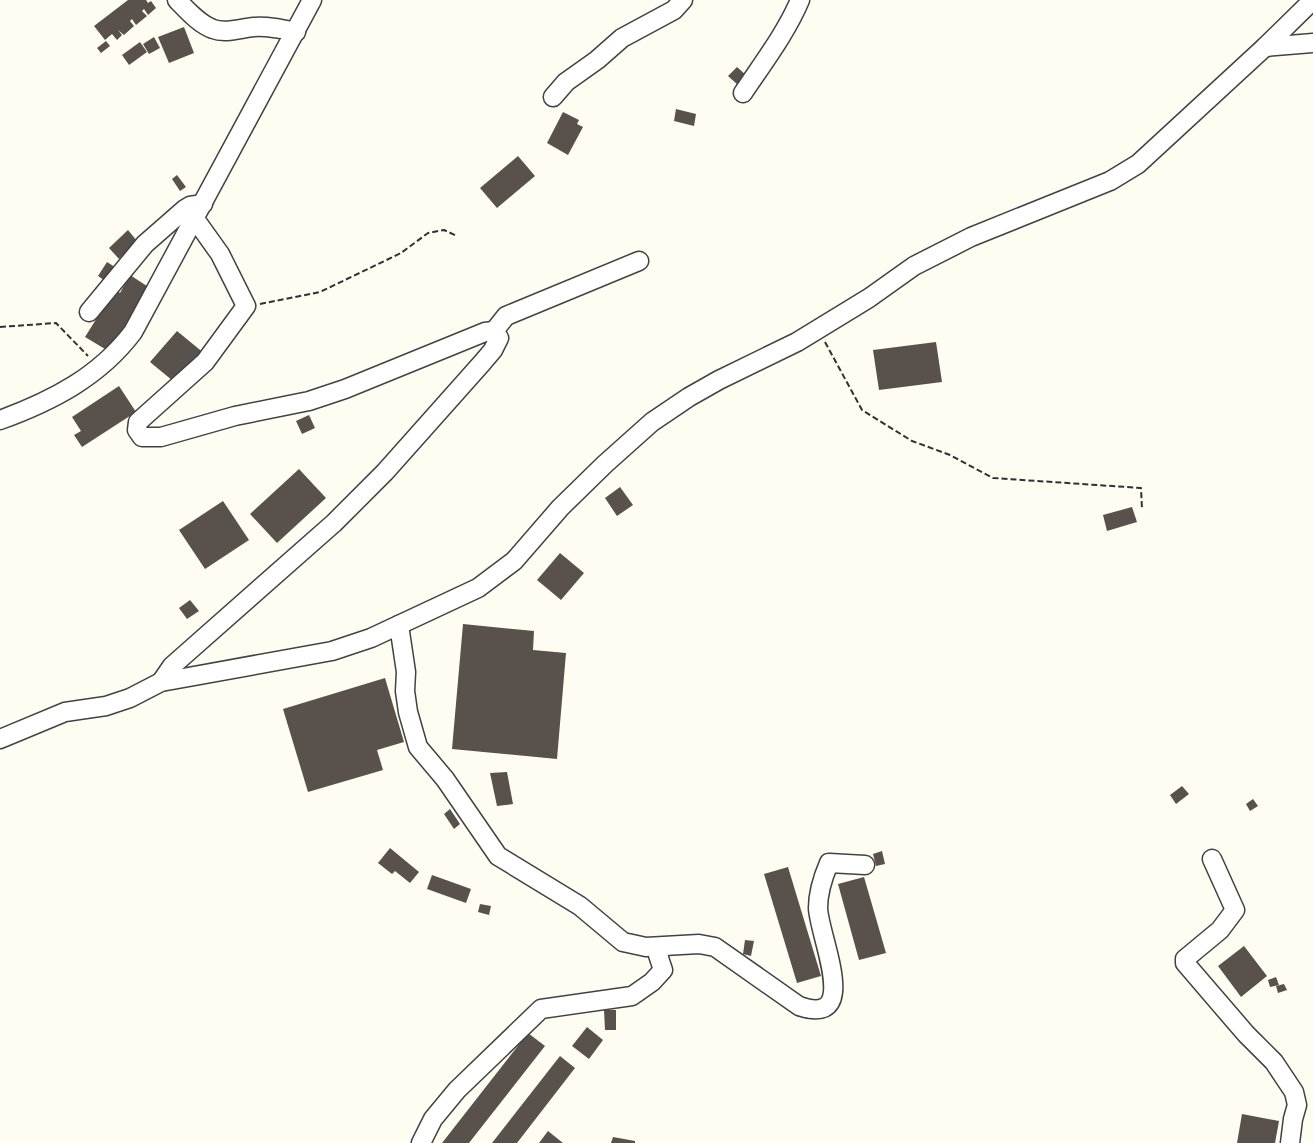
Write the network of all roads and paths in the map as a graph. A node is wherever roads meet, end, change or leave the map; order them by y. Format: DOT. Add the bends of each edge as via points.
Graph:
graph roads {
  1 [pos="177,0"];
  2 [pos="312,0"];
  3 [pos="683,0"];
  4 [pos="800,0"];
  5 [pos="1313,0"];
  6 [pos="296,32"];
  7 [pos="1313,43"];
  8 [pos="1265,47"];
  9 [pos="743,93"];
  10 [pos="553,97"];
  11 [pos="199,212"];
  12 [pos="457,236"];
  13 [pos="639,261"];
  14 [pos="246,306"];
  15 [pos="89,312"];
  16 [pos="0,327"];
  17 [pos="818,329"];
  18 [pos="494,331"];
  19 [pos="100,369"];
  20 [pos="0,420"];
  21 [pos="1142,509"];
  22 [pos="399,625"];
  23 [pos="161,682"];
  24 [pos="0,739"];
  25 [pos="1212,859"];
  26 [pos="865,865"];
  27 [pos="662,946"];
  28 [pos="421,1143"];
  29 [pos="1290,1143"];
  1 -- 6 [label="street" via="213,30 275,27"];
  2 -- 6 [label="street"];
  3 -- 10 [label="street" via="674,10 622,38"];
  4 -- 9 [label="street"];
  5 -- 8 [label="street"];
  6 -- 11 [label="street"];
  7 -- 8 [label="street"];
  8 -- 17 [label="street" via="1138,164 1096,187 970,237 914,266"];
  11 -- 14 [label="street"];
  11 -- 15 [label="street" via="190,206 152,238"];
  11 -- 19 [label="street" via="133,332"];
  12 -- 14 [label="path" via="444,230 428,233 401,253 320,292"];
  13 -- 18 [label="street" via="506,316"];
  14 -- 18 [label="street" via="205,362 140,420 140,436 161,437 309,401"];
  16 -- 19 [label="path" via="56,323"];
  17 -- 21 [label="path" via="862,410 912,441 950,455 993,478 1141,488"];
  17 -- 22 [label="street" via="718,380 652,422 560,508 514,561 478,588"];
  18 -- 23 [label="street" via="499,338 494,350 384,472 334,523 171,666"];
  19 -- 20 [label="street" via="48,400"];
  22 -- 23 [label="street" via="332,651"];
  22 -- 27 [label="street" via="408,712 418,747 498,855 580,906 623,942"];
  23 -- 24 [label="street" via="130,698 106,706 65,711"];
  25 -- 29 [label="street" via="1235,910 1185,963 1274,1062 1294,1092 1297,1105"];
  26 -- 27 [label="street" via="830,863 822,879 818,908 834,998 828,1007 814,1012 799,1006 715,947"];
  27 -- 28 [label="street" via="658,955 663,970 632,996 541,1009 457,1090 433,1119"];
}
